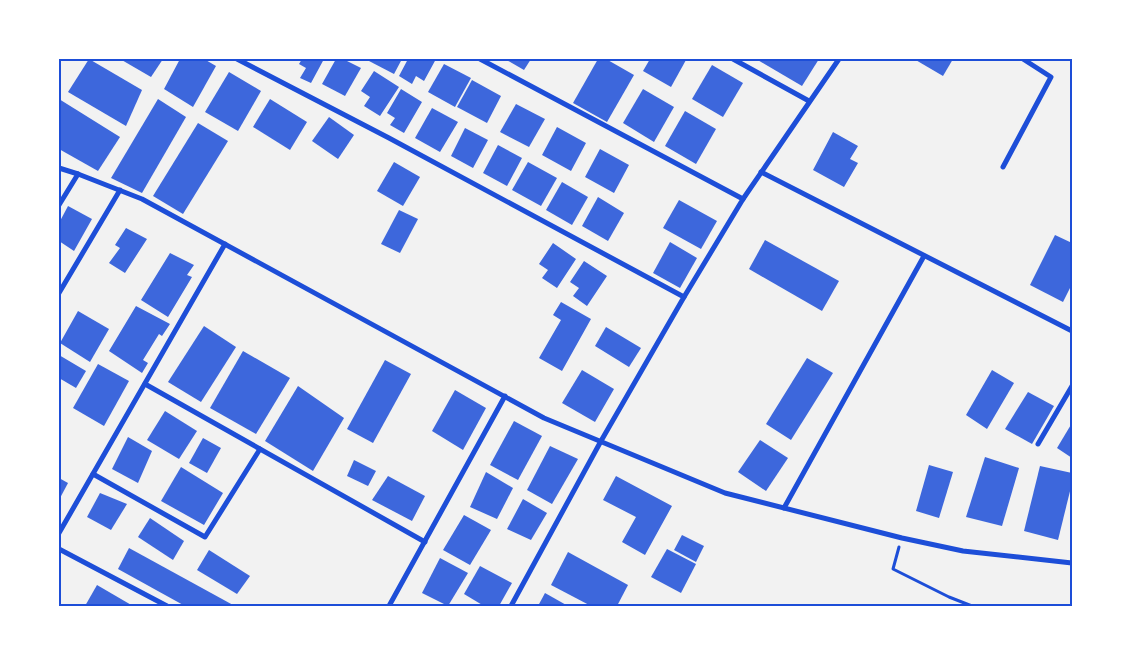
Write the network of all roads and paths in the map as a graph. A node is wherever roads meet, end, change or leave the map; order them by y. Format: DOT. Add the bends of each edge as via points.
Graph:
graph roads {
  1 [pos="237,59"];
  2 [pos="480,59"];
  3 [pos="733,59"];
  4 [pos="839,59"];
  5 [pos="1023,59"];
  6 [pos="808,101"];
  7 [pos="1002,167"];
  8 [pos="59,168"];
  9 [pos="761,172"];
  10 [pos="78,174"];
  11 [pos="120,190"];
  12 [pos="743,199"];
  13 [pos="59,205"];
  14 [pos="225,244"];
  15 [pos="924,256"];
  16 [pos="59,293"];
  17 [pos="684,297"];
  18 [pos="1072,331"];
  19 [pos="144,384"];
  20 [pos="1072,386"];
  21 [pos="504,396"];
  22 [pos="601,442"];
  23 [pos="1038,444"];
  24 [pos="260,449"];
  25 [pos="93,474"];
  26 [pos="784,508"];
  27 [pos="59,533"];
  28 [pos="902,538"];
  29 [pos="425,542"];
  30 [pos="59,549"];
  31 [pos="1072,562"];
  32 [pos="166,606"];
  33 [pos="390,606"];
  34 [pos="511,606"];
  35 [pos="972,606"];
  1 -- 17 [label="street"];
  2 -- 12 [label="street"];
  3 -- 6 [label="street"];
  4 -- 6 [label="street"];
  5 -- 7 [label="street" via="1051,77"];
  6 -- 9 [label="street"];
  8 -- 10 [label="street"];
  9 -- 12 [label="street"];
  9 -- 15 [label="street"];
  10 -- 11 [label="street"];
  10 -- 13 [label="street"];
  11 -- 14 [label="street"];
  11 -- 16 [label="street"];
  12 -- 17 [label="street"];
  14 -- 19 [label="street"];
  14 -- 21 [label="street"];
  15 -- 18 [label="street"];
  15 -- 26 [label="street"];
  17 -- 22 [label="street"];
  19 -- 24 [label="street"];
  19 -- 25 [label="street"];
  20 -- 23 [label="street"];
  21 -- 22 [label="street" via="544,418"];
  21 -- 29 [label="street"];
  22 -- 26 [label="street" via="725,493"];
  22 -- 34 [label="street"];
  24 -- 25 [label="street" via="205,536"];
  24 -- 29 [label="street"];
  25 -- 27 [label="street"];
  26 -- 28 [label="street"];
  28 -- 31 [label="street" via="963,550"];
  28 -- 35 [label="path" via="893,569"];
  29 -- 33 [label="street"];
  30 -- 32 [label="street"];
}
